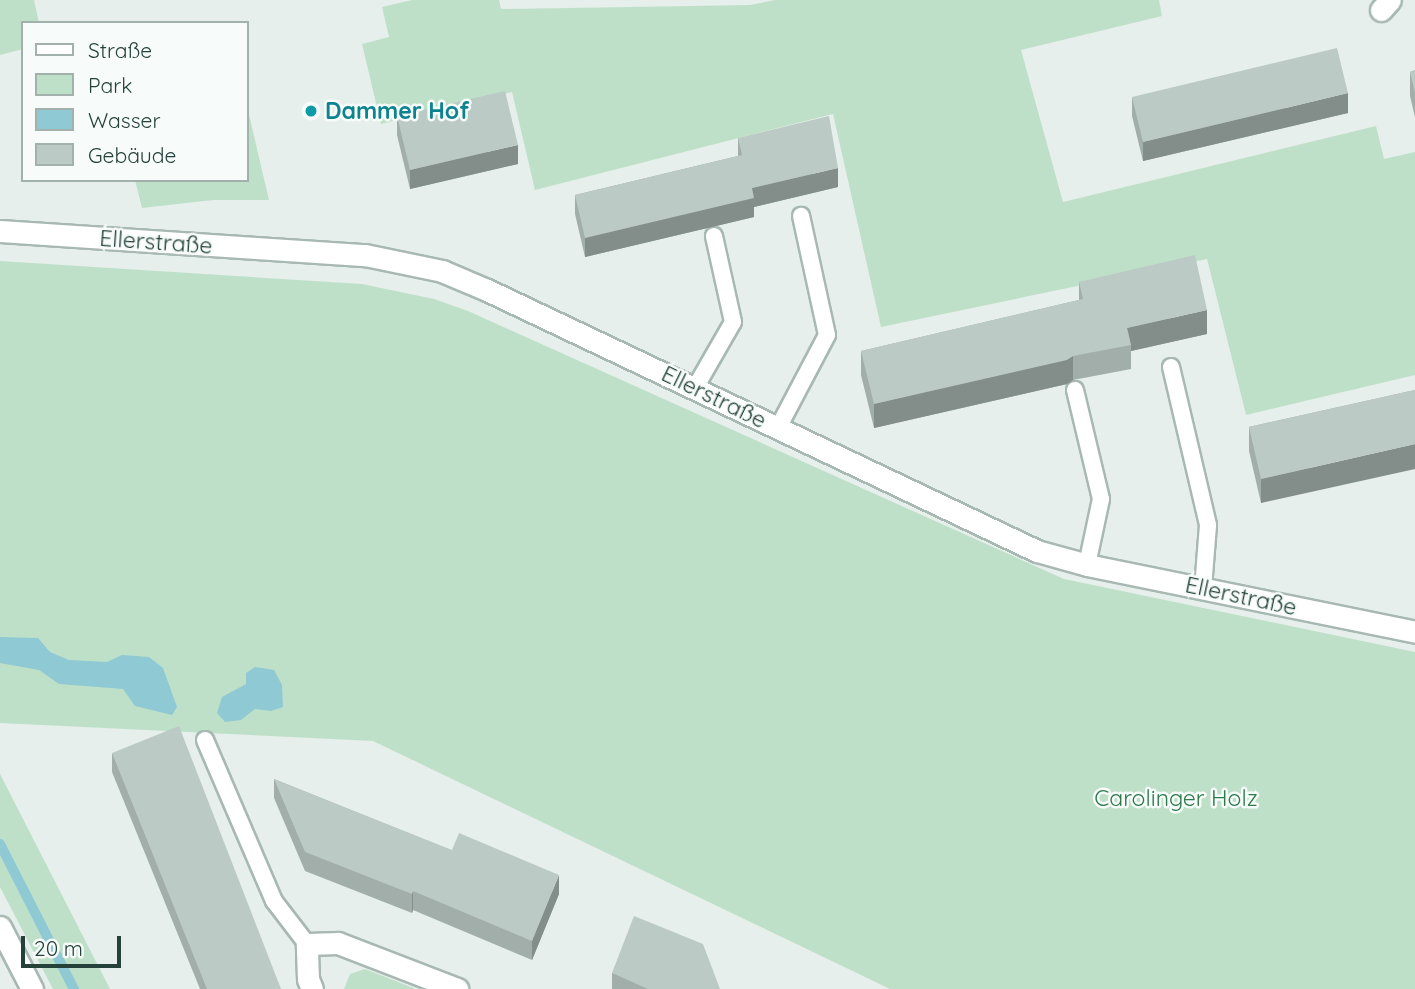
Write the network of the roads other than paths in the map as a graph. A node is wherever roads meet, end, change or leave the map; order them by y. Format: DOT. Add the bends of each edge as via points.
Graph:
graph roads {
  1 [pos="801,216"];
  2 [pos="0,231"];
  3 [pos="714,236"];
  4 [pos="1171,367"];
  5 [pos="695,388"];
  6 [pos="1076,390"];
  7 [pos="778,428"];
  8 [pos="1087,565"];
  9 [pos="1203,588"];
  10 [pos="1415,632"];
  11 [pos="205,740"];
  12 [pos="0,928"];
  13 [pos="307,944"];
  14 [pos="32,989"];
  15 [pos="312,989"];
  16 [pos="457,989"];
  1 -- 7 [label="lane" via="827,335"];
  2 -- 5 [label="street, Ellerstraße" via="326,252 405,262 487,290"];
  3 -- 5 [label="lane" via="733,322"];
  4 -- 9 [label="lane" via="1208,525"];
  5 -- 7 [label="street, Ellerstraße"];
  6 -- 8 [label="lane" via="1101,499"];
  7 -- 8 [label="street, Ellerstraße" via="1037,551"];
  8 -- 9 [label="street, Ellerstraße"];
  9 -- 10 [label="street, Ellerstraße"];
  11 -- 13 [label="lane" via="274,901"];
  12 -- 14 [label="street"];
  13 -- 15 [label="street"];
  13 -- 16 [label="street" via="338,943"];
}
